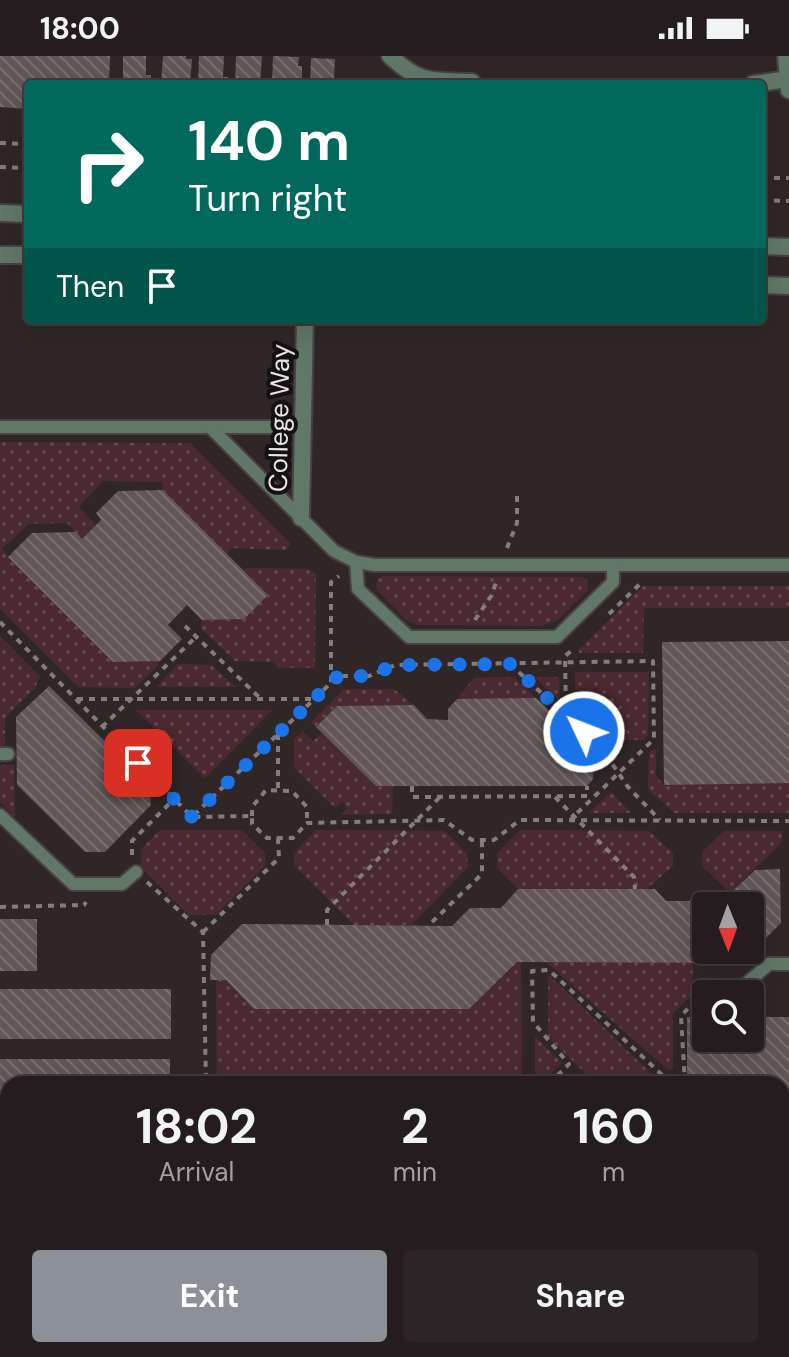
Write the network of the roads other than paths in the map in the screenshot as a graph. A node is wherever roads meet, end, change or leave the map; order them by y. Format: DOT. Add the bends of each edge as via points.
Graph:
graph roads {
  1 [pos="390,56"];
  2 [pos="786,56"];
  3 [pos="789,79"];
  4 [pos="424,80"];
  5 [pos="766,82"];
  6 [pos="789,90"];
  7 [pos="0,213"];
  8 [pos="24,214"];
  9 [pos="766,246"];
  10 [pos="789,247"];
  11 [pos="0,255"];
  12 [pos="24,255"];
  13 [pos="766,285"];
  14 [pos="789,286"];
  15 [pos="305,324"];
  16 [pos="0,427"];
  17 [pos="210,427"];
  18 [pos="303,427"];
  19 [pos="301,518"];
  20 [pos="356,562"];
  21 [pos="613,565"];
  22 [pos="789,565"];
  23 [pos="0,815"];
  24 [pos="136,872"];
  25 [pos="789,964"];
  26 [pos="750,980"];
  1 -- 4 [label="street"];
  2 -- 3 [label="street"];
  3 -- 5 [label="street"];
  3 -- 6 [label="street"];
  7 -- 8 [label="street"];
  9 -- 10 [label="street"];
  11 -- 12 [label="street"];
  13 -- 14 [label="street"];
  15 -- 18 [label="street, College Way"];
  16 -- 17 [label="lane"];
  17 -- 18 [label="lane"];
  17 -- 19 [label="lane"];
  18 -- 19 [label="street, College Way"];
  19 -- 20 [label="lane" via="334,551"];
  20 -- 21 [label="lane"];
  20 -- 21 [label="lane" via="358,589 409,637 557,637 613,582"];
  21 -- 22 [label="lane"];
  23 -- 24 [label="lane" via="73,884 122,884"];
  25 -- 26 [label="lane" via="769,964"];
}
